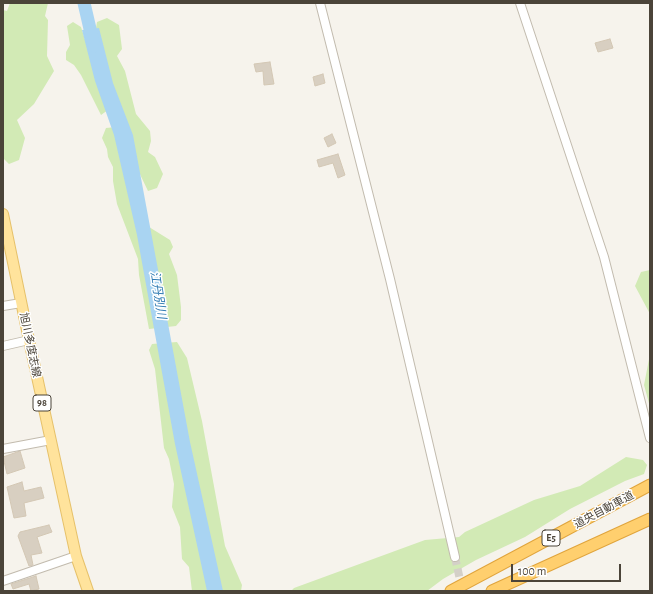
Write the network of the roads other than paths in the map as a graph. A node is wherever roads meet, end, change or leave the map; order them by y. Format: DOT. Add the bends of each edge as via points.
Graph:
graph roads {
  1 [pos="320,3"];
  2 [pos="520,3"];
  3 [pos="3,214"];
  4 [pos="21,303"];
  5 [pos="3,306"];
  6 [pos="28,340"];
  7 [pos="3,346"];
  8 [pos="650,438"];
  9 [pos="50,440"];
  10 [pos="3,449"];
  11 [pos="650,485"];
  12 [pos="650,519"];
  13 [pos="76,556"];
  14 [pos="454,557"];
  15 [pos="3,581"];
  16 [pos="88,591"];
  17 [pos="451,591"];
  18 [pos="492,591"];
  1 -- 14 [label="street" via="392,287"];
  2 -- 8 [label="street" via="604,257"];
  3 -- 4 [label="main road, 旭川多度志線 / 98"];
  4 -- 5 [label="street"];
  4 -- 6 [label="main road, 旭川多度志線 / 98"];
  6 -- 7 [label="street"];
  6 -- 9 [label="main road, 旭川多度志線 / 98"];
  9 -- 10 [label="street"];
  9 -- 13 [label="main road, 旭川多度志線 / 98"];
  11 -- 17 [label="highway, 道央自動車道 / E5"];
  12 -- 18 [label="highway, E5"];
  13 -- 15 [label="street"];
  13 -- 16 [label="main road, 旭川多度志線 / 98"];
}
